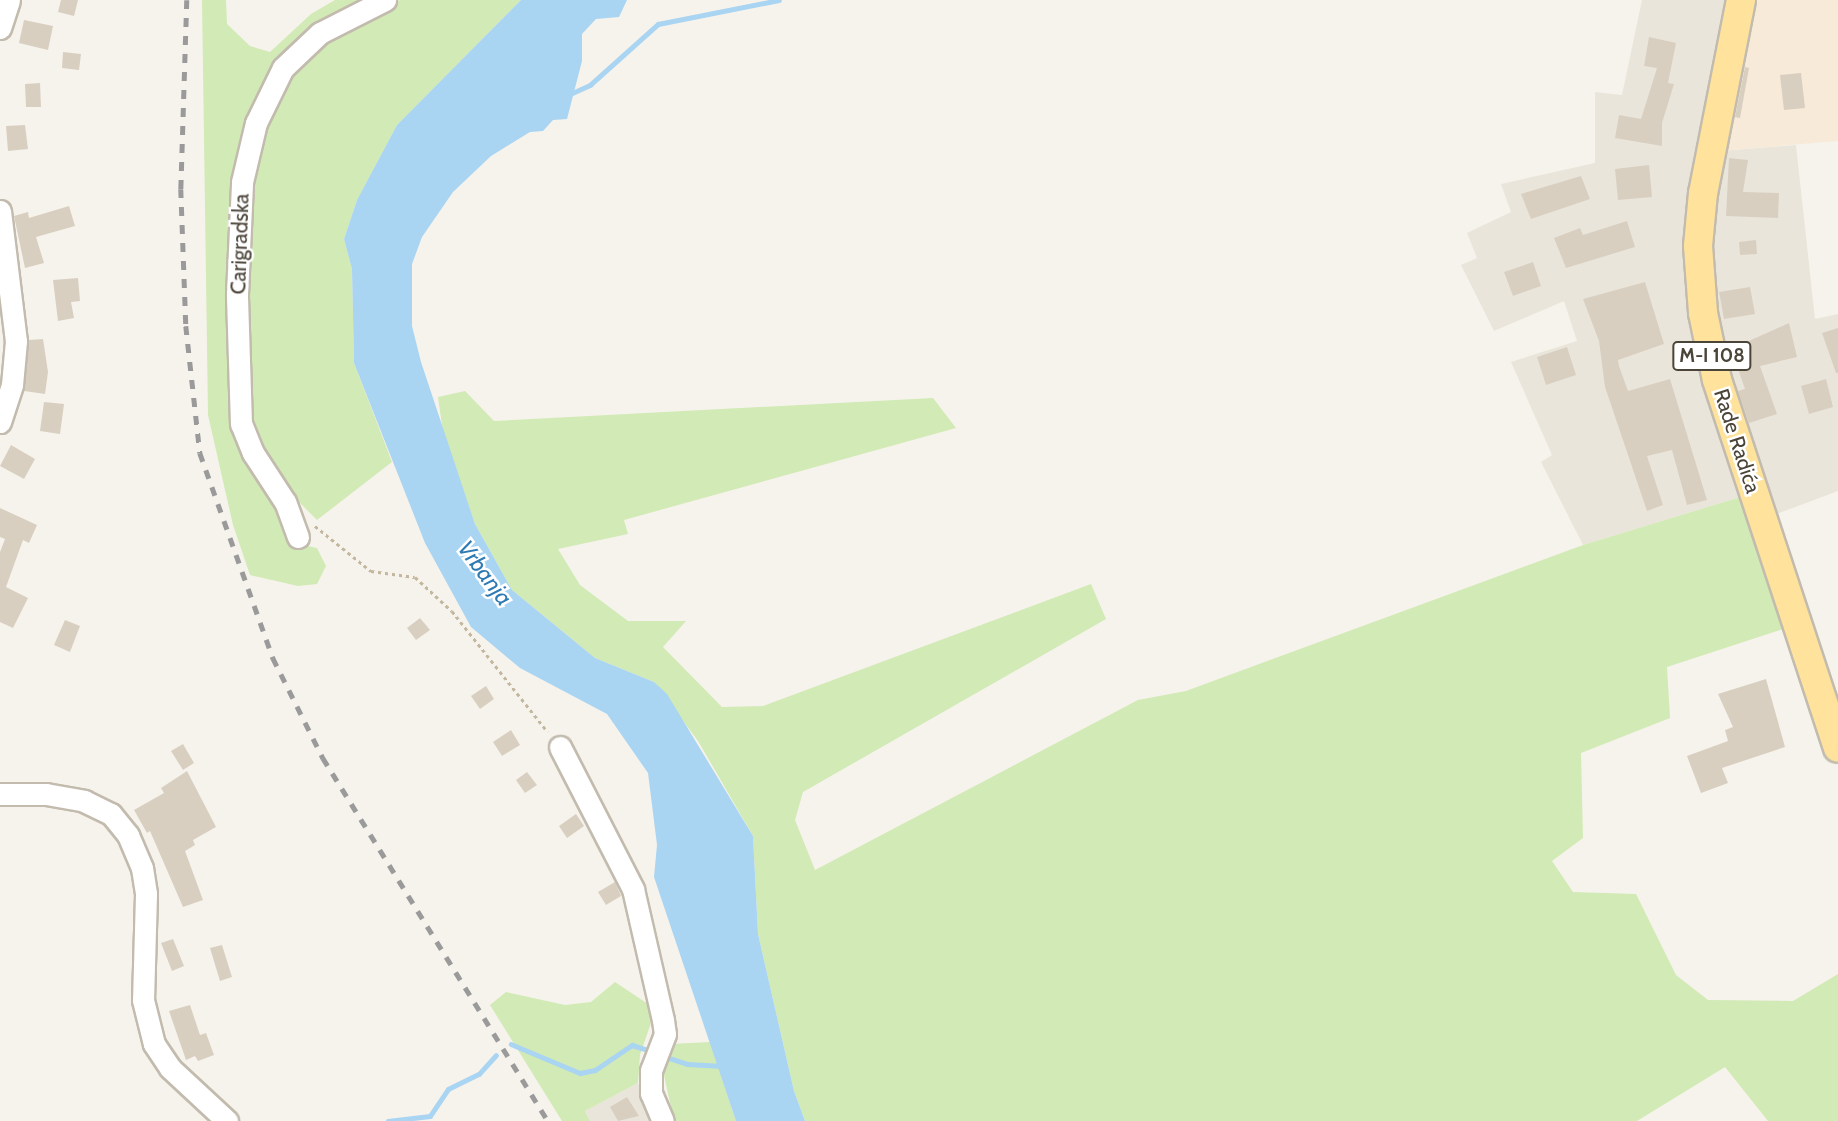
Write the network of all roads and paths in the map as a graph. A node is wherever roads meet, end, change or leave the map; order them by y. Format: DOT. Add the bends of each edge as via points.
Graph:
graph roads {
  1 [pos="9,0"];
  2 [pos="385,0"];
  3 [pos="1741,0"];
  4 [pos="0,28"];
  5 [pos="0,211"];
  6 [pos="5,279"];
  7 [pos="0,422"];
  8 [pos="305,531"];
  9 [pos="561,747"];
  10 [pos="1838,748"];
  11 [pos="0,794"];
  12 [pos="227,1121"];
  13 [pos="663,1121"];
  1 -- 4 [label="street"];
  2 -- 8 [label="street, Carigradska" via="320,33 283,68 256,123 242,182 237,294 241,424 253,453"];
  3 -- 10 [label="main road, Rade Radića / M-I 108" via="1703,194 1700,289 1717,380"];
  5 -- 6 [label="street"];
  6 -- 7 [label="street" via="16,341 12,385"];
  8 -- 9 [label="path" via="371,571 415,577 452,611"];
  9 -- 13 [label="street" via="633,889 663,1020 651,1093"];
  11 -- 12 [label="street" via="46,794 84,801 111,814 128,835 142,868 146,894 143,1000 154,1044 170,1068"];
}
